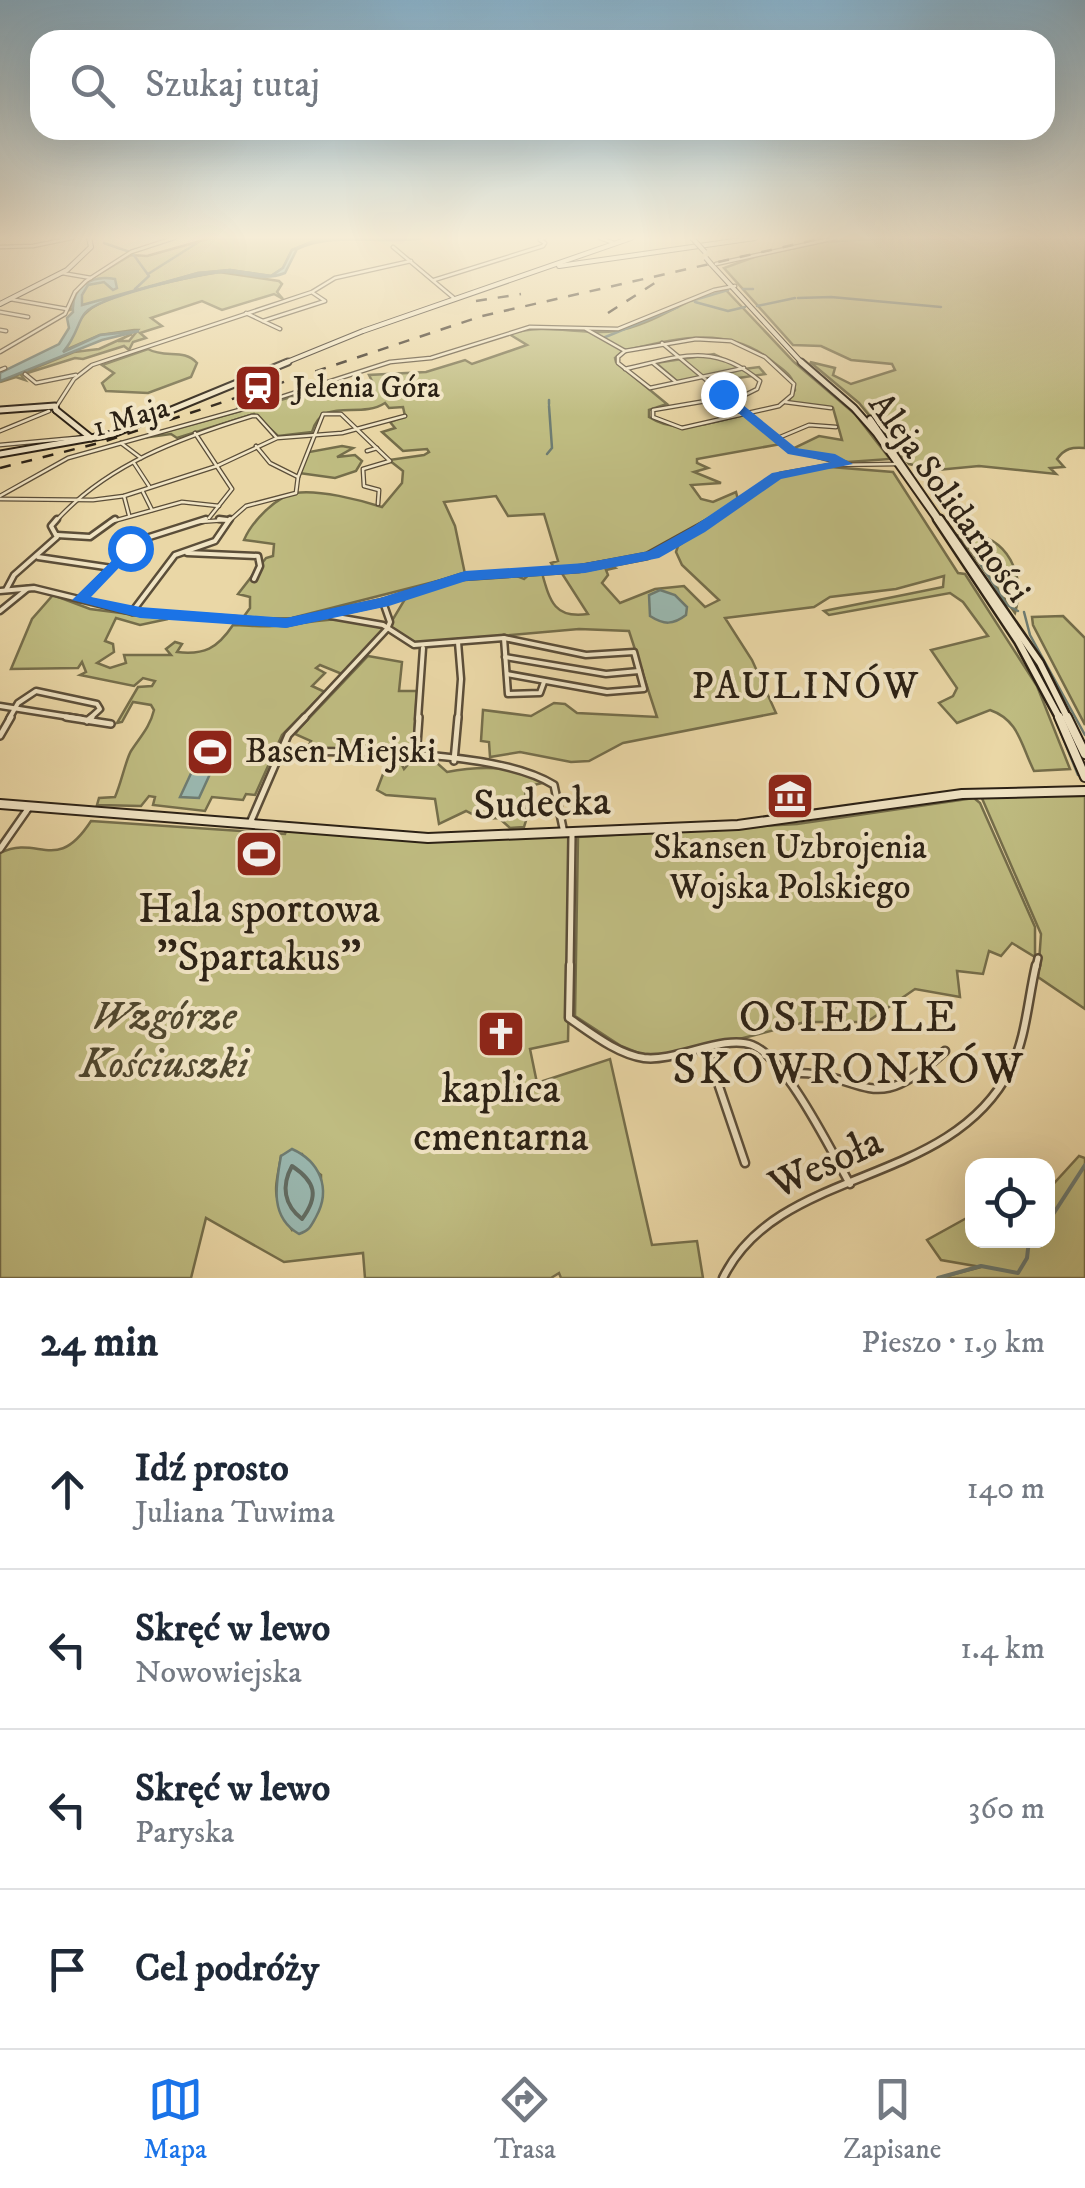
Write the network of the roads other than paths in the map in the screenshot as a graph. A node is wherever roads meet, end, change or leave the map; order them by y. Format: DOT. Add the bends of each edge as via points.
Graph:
graph roads {
  1 [pos="73,298"];
  2 [pos="293,298"];
  3 [pos="320,298"];
  4 [pos="459,298"];
  5 [pos="694,298"];
  6 [pos="742,298"];
  7 [pos="10,299"];
  8 [pos="455,299"];
  9 [pos="0,304"];
  10 [pos="67,309"];
  11 [pos="0,312"];
  12 [pos="246,312"];
  13 [pos="28,317"];
  14 [pos="263,321"];
  15 [pos="280,329"];
  16 [pos="586,329"];
  17 [pos="0,330"];
  18 [pos="6,331"];
  19 [pos="662,343"];
  20 [pos="1,351"];
  21 [pos="625,351"];
  22 [pos="678,357"];
  23 [pos="653,363"];
  24 [pos="744,368"];
  25 [pos="624,369"];
  26 [pos="25,374"];
  27 [pos="77,375"];
  28 [pos="702,377"];
  29 [pos="677,383"];
  30 [pos="728,399"];
  31 [pos="785,402"];
  32 [pos="831,408"];
  33 [pos="53,409"];
  34 [pos="0,410"];
  35 [pos="746,414"];
  36 [pos="406,416"];
  37 [pos="836,426"];
  38 [pos="357,429"];
  39 [pos="0,431"];
  40 [pos="195,433"];
  41 [pos="314,435"];
  42 [pos="90,438"];
  43 [pos="277,438"];
  44 [pos="776,439"];
  45 [pos="121,443"];
  46 [pos="0,446"];
  47 [pos="256,446"];
  48 [pos="377,448"];
  49 [pos="367,452"];
  50 [pos="0,454"];
  51 [pos="141,458"];
  52 [pos="134,463"];
  53 [pos="846,464"];
  54 [pos="900,464"];
  55 [pos="217,466"];
  56 [pos="362,470"];
  57 [pos="298,477"];
  58 [pos="149,486"];
  59 [pos="142,490"];
  60 [pos="6,495"];
  61 [pos="124,496"];
  62 [pos="75,499"];
  63 [pos="378,504"];
  64 [pos="219,506"];
  65 [pos="152,510"];
  66 [pos="130,515"];
  67 [pos="210,518"];
  68 [pos="229,520"];
  69 [pos="56,535"];
  70 [pos="91,536"];
  71 [pos="182,553"];
  72 [pos="35,556"];
  73 [pos="112,568"];
  74 [pos="254,579"];
  75 [pos="28,588"];
  76 [pos="3,591"];
  77 [pos="80,600"];
  78 [pos="383,602"];
  79 [pos="0,611"];
  80 [pos="132,612"];
  81 [pos="327,615"];
  82 [pos="387,629"];
  83 [pos="504,638"];
  84 [pos="458,642"];
  85 [pos="423,646"];
  86 [pos="504,657"];
  87 [pos="639,672"];
  88 [pos="507,674"];
  89 [pos="544,680"];
  90 [pos="0,706"];
  91 [pos="15,708"];
  92 [pos="87,721"];
  93 [pos="110,724"];
  94 [pos="0,736"];
  95 [pos="279,751"];
  96 [pos="1085,754"];
  97 [pos="416,758"];
  98 [pos="454,761"];
  99 [pos="1085,777"];
  100 [pos="1085,791"];
  101 [pos="0,804"];
  102 [pos="30,806"];
  103 [pos="250,825"];
  104 [pos="568,833"];
  105 [pos="0,850"];
  106 [pos="1038,958"];
  107 [pos="707,1051"];
  108 [pos="945,1051"];
  109 [pos="783,1073"];
  110 [pos="745,1162"];
  111 [pos="850,1184"];
  112 [pos="723,1278"];
  1 -- 10 [label="street"];
  2 -- 12 [label="street"];
  3 -- 14 [label="street" via="325,301"];
  4 -- 8 [label="street"];
  5 -- 16 [label="street, 1 Maja" via="622,328"];
  6 -- 54 [label="street, Aleja Solidarności"];
  7 -- 9 [label="street"];
  7 -- 10 [label="street"];
  8 -- 42 [label="street"];
  10 -- 20 [label="street"];
  11 -- 13 [label="street"];
  12 -- 14 [label="street"];
  12 -- 27 [label="street" via="92,364"];
  14 -- 15 [label="street"];
  16 -- 21 [label="street"];
  16 -- 45 [label="street, 1 Maja" via="530,326"];
  17 -- 18 [label="street"];
  19 -- 21 [label="street"];
  19 -- 22 [label="street"];
  19 -- 31 [label="street" via="711,338 754,349 792,380"];
  21 -- 25 [label="street" via="617,360"];
  22 -- 23 [label="street"];
  22 -- 24 [label="street" via="717,354"];
  22 -- 28 [label="street"];
  23 -- 25 [label="street"];
  23 -- 29 [label="street"];
  24 -- 28 [label="street"];
  24 -- 30 [label="street" via="759,387"];
  25 -- 29 [label="street" via="650,388"];
  26 -- 27 [label="street" via="36,382"];
  27 -- 33 [label="street"];
  28 -- 29 [label="street"];
  28 -- 30 [label="street"];
  30 -- 35 [label="street"];
  30 -- 35 [label="street" via="652,410 678,428"];
  31 -- 32 [label="street"];
  31 -- 35 [label="street"];
  33 -- 34 [label="street"];
  33 -- 39 [label="street"];
  33 -- 42 [label="street"];
  35 -- 44 [label="street"];
  36 -- 38 [label="street"];
  37 -- 44 [label="street" via="809,424"];
  38 -- 41 [label="street"];
  38 -- 41 [label="street" via="332,412 320,416"];
  38 -- 48 [label="street"];
  40 -- 43 [label="street" via="255,415"];
  40 -- 51 [label="street"];
  40 -- 55 [label="street"];
  41 -- 43 [label="street"];
  41 -- 57 [label="street"];
  42 -- 46 [label="street"];
  42 -- 50 [label="street"];
  43 -- 47 [label="street"];
  44 -- 53 [label="street" via="792,452"];
  45 -- 51 [label="street"];
  45 -- 60 [label="street, 1 Maja" via="60,461"];
  47 -- 55 [label="street"];
  47 -- 57 [label="street" via="270,463"];
  48 -- 49 [label="street"];
  48 -- 56 [label="street" via="390,461"];
  51 -- 52 [label="street"];
  52 -- 58 [label="street"];
  52 -- 62 [label="street"];
  53 -- 54 [label="street"];
  53 -- 78 [label="street" via="776,476 658,553 585,568 465,576"];
  54 -- 96 [label="street, Aleja Solidarności" via="1040,663"];
  54 -- 99 [label="main road, Aleja Solidarności" via="1032,663"];
  55 -- 58 [label="street"];
  55 -- 64 [label="street" via="232,489"];
  56 -- 63 [label="street" via="364,486 380,490"];
  57 -- 68 [label="street" via="296,493 246,506"];
  58 -- 59 [label="street"];
  59 -- 61 [label="street"];
  59 -- 65 [label="street"];
  60 -- 62 [label="street"];
  61 -- 62 [label="street"];
  61 -- 66 [label="street"];
  62 -- 69 [label="street" via="52,526"];
  64 -- 65 [label="street" via="185,502"];
  64 -- 67 [label="street"];
  65 -- 66 [label="street"];
  66 -- 70 [label="street"];
  67 -- 68 [label="street"];
  67 -- 73 [label="street" via="140,540"];
  68 -- 71 [label="street" via="215,541"];
  69 -- 70 [label="street"];
  69 -- 72 [label="street"];
  71 -- 74 [label="street" via="258,556"];
  71 -- 80 [label="street" via="171,558"];
  72 -- 73 [label="street"];
  72 -- 76 [label="street"];
  73 -- 77 [label="street"];
  75 -- 76 [label="street"];
  75 -- 77 [label="street"];
  75 -- 79 [label="street"];
  77 -- 80 [label="street"];
  78 -- 81 [label="street"];
  78 -- 82 [label="street"];
  80 -- 81 [label="street" via="260,624"];
  81 -- 82 [label="street"];
  82 -- 85 [label="street"];
  82 -- 95 [label="street"];
  83 -- 84 [label="street"];
  83 -- 86 [label="street"];
  83 -- 87 [label="street" via="586,655 634,652"];
  84 -- 85 [label="street"];
  84 -- 98 [label="street"];
  85 -- 97 [label="street"];
  86 -- 87 [label="street" via="606,674"];
  86 -- 88 [label="street"];
  87 -- 89 [label="street" via="644,689 617,692"];
  88 -- 89 [label="street"];
  88 -- 89 [label="street" via="508,694 540,693"];
  90 -- 91 [label="street"];
  91 -- 92 [label="street"];
  91 -- 92 [label="street" via="36,691 99,706"];
  91 -- 94 [label="street"];
  92 -- 93 [label="street"];
  95 -- 97 [label="street"];
  95 -- 103 [label="street"];
  97 -- 98 [label="street"];
  98 -- 104 [label="street" via="547,777"];
  100 -- 104 [label="street, Sudecka" via="962,794 778,822"];
  101 -- 102 [label="street, Sudecka"];
  102 -- 103 [label="street, Sudecka"];
  102 -- 105 [label="street"];
  103 -- 104 [label="street, Sudecka" via="397,838"];
  104 -- 107 [label="street" via="569,1018 642,1058"];
  106 -- 111 [label="street, Wesoła" via="1014,1058 995,1089 930,1148"];
  107 -- 109 [label="street" via="748,1043"];
  107 -- 110 [label="street"];
  108 -- 109 [label="street" via="893,1090 864,1090 817,1071"];
  109 -- 111 [label="street"];
  111 -- 112 [label="street, Wesoła" via="768,1223 743,1242"];
}
